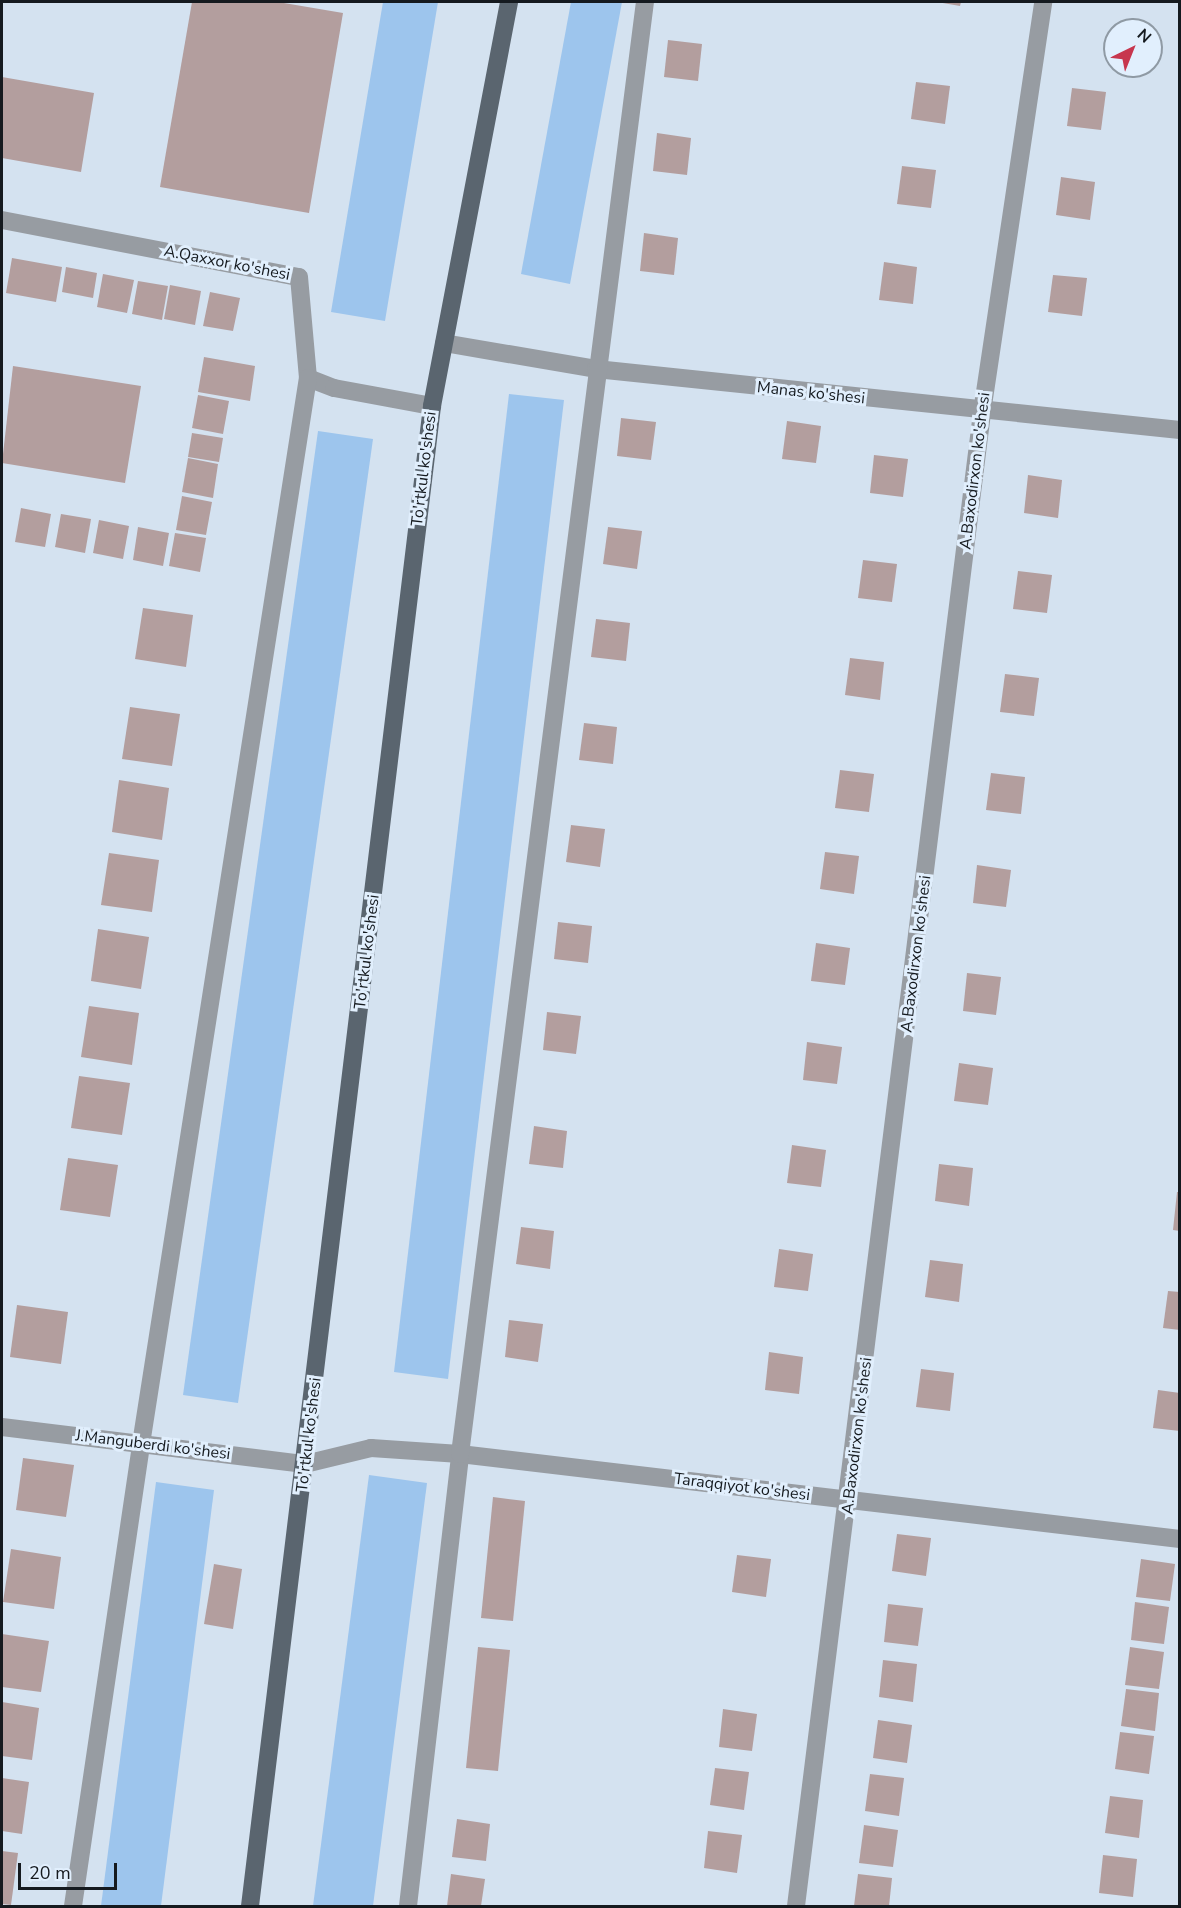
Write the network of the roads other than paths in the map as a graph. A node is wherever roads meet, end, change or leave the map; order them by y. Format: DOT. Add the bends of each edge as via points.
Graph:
graph roads {
  1 [pos="508,2"];
  2 [pos="645,2"];
  3 [pos="1043,2"];
  4 [pos="2,219"];
  5 [pos="444,343"];
  6 [pos="596,369"];
  7 [pos="308,378"];
  8 [pos="432,406"];
  9 [pos="982,412"];
  10 [pos="1179,430"];
  11 [pos="2,1427"];
  12 [pos="141,1444"];
  13 [pos="460,1454"];
  14 [pos="305,1464"];
  15 [pos="849,1499"];
  16 [pos="1179,1539"];
  17 [pos="73,1906"];
  18 [pos="250,1906"];
  19 [pos="408,1906"];
  20 [pos="796,1906"];
  1 -- 5 [label="main road, To'rtkul ko'shesi"];
  2 -- 6 [label="street"];
  3 -- 9 [label="street, A.Baxodirxon ko'shesi"];
  4 -- 7 [label="street, A.Qaxxor ko'shesi" via="299,277"];
  5 -- 6 [label="street, Manas ko'shesi"];
  5 -- 8 [label="main road, To'rtkul ko'shesi"];
  6 -- 9 [label="street, Manas ko'shesi"];
  6 -- 13 [label="street"];
  7 -- 8 [label="street" via="334,388"];
  7 -- 12 [label="street"];
  8 -- 14 [label="main road, To'rtkul ko'shesi"];
  9 -- 10 [label="street, Manas ko'shesi"];
  9 -- 15 [label="street, A.Baxodirxon ko'shesi"];
  11 -- 12 [label="street, J.Manguberdi ko'shesi"];
  12 -- 14 [label="street, J.Manguberdi ko'shesi"];
  12 -- 17 [label="street"];
  13 -- 14 [label="street, Taraqqiyot ko'shesi" via="371,1448"];
  13 -- 15 [label="street, Taraqqiyot ko'shesi"];
  13 -- 19 [label="street"];
  14 -- 18 [label="main road, To'rtkul ko'shesi"];
  15 -- 16 [label="street, Taraqqiyot ko'shesi"];
  15 -- 20 [label="street, A.Baxodirxon ko'shesi"];
}
